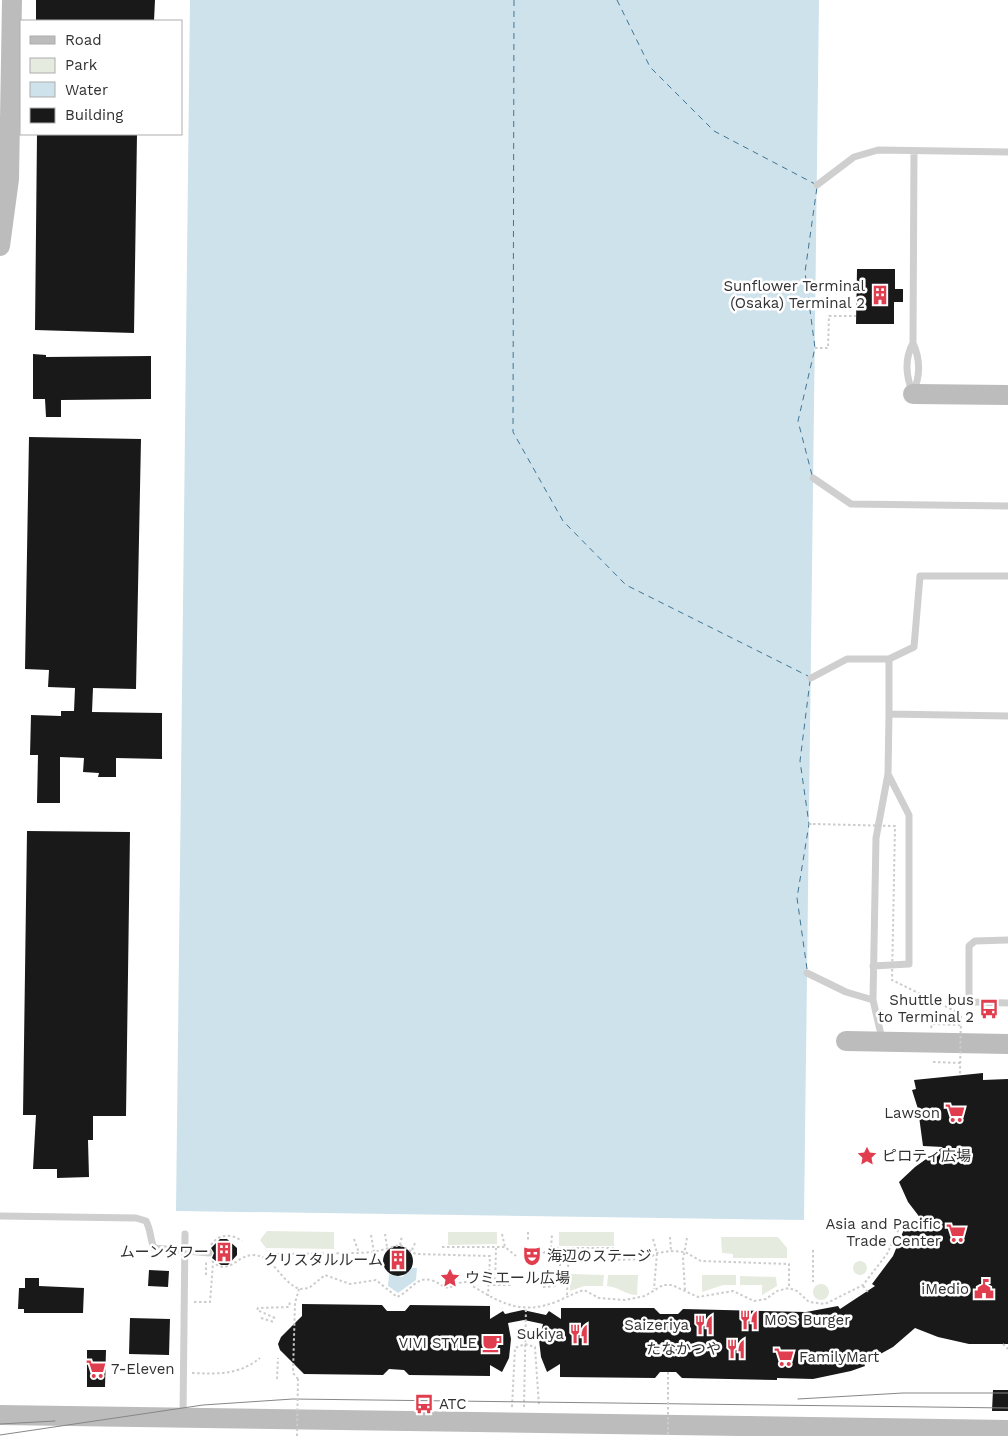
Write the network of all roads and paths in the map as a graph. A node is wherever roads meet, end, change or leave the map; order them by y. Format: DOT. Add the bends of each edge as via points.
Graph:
graph roads {
  1 [pos="12,0"];
  2 [pos="914,151"];
  3 [pos="1008,152"];
  4 [pos="817,185"];
  5 [pos="3,208"];
  6 [pos="0,246"];
  7 [pos="856,316"];
  8 [pos="913,342"];
  9 [pos="815,348"];
  10 [pos="913,394"];
  11 [pos="1008,395"];
  12 [pos="813,478"];
  13 [pos="1008,506"];
  14 [pos="1008,576"];
  15 [pos="889,659"];
  16 [pos="811,678"];
  17 [pos="889,714"];
  18 [pos="1008,716"];
  19 [pos="888,774"];
  20 [pos="809,824"];
  21 [pos="1008,940"];
  22 [pos="873,966"];
  23 [pos="807,973"];
  24 [pos="873,1000"];
  25 [pos="1008,1003"];
  26 [pos="935,1024"];
  27 [pos="961,1025"];
  28 [pos="846,1041"];
  29 [pos="883,1042"];
  30 [pos="1008,1044"];
  31 [pos="934,1062"];
  32 [pos="960,1063"];
  33 [pos="960,1074"];
  34 [pos="0,1216"];
  35 [pos="902,1222"];
  36 [pos="528,1232"];
  37 [pos="185,1234"];
  38 [pos="371,1234"];
  39 [pos="385,1234"];
  40 [pos="502,1234"];
  41 [pos="552,1234"];
  42 [pos="402,1236"];
  43 [pos="670,1237"];
  44 [pos="687,1238"];
  45 [pos="354,1239"];
  46 [pos="653,1239"];
  47 [pos="528,1240"];
  48 [pos="242,1241"];
  49 [pos="416,1241"];
  50 [pos="400,1245"];
  51 [pos="387,1247"];
  52 [pos="442,1247"];
  53 [pos="504,1247"];
  54 [pos="496,1248"];
  55 [pos="551,1248"];
  56 [pos="560,1248"];
  57 [pos="614,1248"];
  58 [pos="412,1250"];
  59 [pos="813,1250"];
  60 [pos="671,1251"];
  61 [pos="184,1252"];
  62 [pos="374,1252"];
  63 [pos="684,1252"];
  64 [pos="359,1253"];
  65 [pos="657,1253"];
  66 [pos="209,1255"];
  67 [pos="516,1256"];
  68 [pos="539,1256"];
  69 [pos="269,1261"];
  70 [pos="213,1263"];
  71 [pos="568,1267"];
  72 [pos="560,1271"];
  73 [pos="568,1273"];
  74 [pos="206,1275"];
  75 [pos="813,1282"];
  76 [pos="488,1285"];
  77 [pos="495,1285"];
  78 [pos="510,1285"];
  79 [pos="863,1285"];
  80 [pos="557,1286"];
  81 [pos="543,1287"];
  82 [pos="788,1288"];
  83 [pos="299,1289"];
  84 [pos="654,1289"];
  85 [pos="685,1290"];
  86 [pos="868,1292"];
  87 [pos="567,1295"];
  88 [pos="488,1296"];
  89 [pos="290,1301"];
  90 [pos="193,1302"];
  91 [pos="526,1307"];
  92 [pos="261,1318"];
  93 [pos="275,1318"];
  94 [pos="274,1322"];
  95 [pos="525,1344"];
  96 [pos="1003,1344"];
  97 [pos="1008,1349"];
  98 [pos="260,1358"];
  99 [pos="278,1358"];
  100 [pos="668,1372"];
  101 [pos="192,1373"];
  102 [pos="277,1379"];
  103 [pos="0,1415"];
  104 [pos="183,1417"];
  105 [pos="524,1421"];
  106 [pos="1008,1430"];
  107 [pos="297,1436"];
  108 [pos="668,1436"];
  1 -- 5 [label="street" via="9,179"];
  2 -- 3 [label="lane"];
  2 -- 4 [label="lane" via="878,150 854,157"];
  2 -- 8 [label="lane"];
  5 -- 6 [label="street"];
  7 -- 9 [label="path" via="829,316 828,348"];
  8 -- 10 [label="lane" via="919,356 918,379"];
  8 -- 10 [label="lane" via="907,355 907,379"];
  10 -- 11 [label="street"];
  12 -- 13 [label="lane" via="851,504"];
  14 -- 15 [label="lane" via="920,576 914,647"];
  15 -- 16 [label="lane" via="847,659"];
  15 -- 17 [label="lane"];
  17 -- 18 [label="lane"];
  17 -- 19 [label="lane"];
  19 -- 22 [label="lane" via="876,838"];
  19 -- 22 [label="lane" via="909,815 909,964"];
  20 -- 27 [label="path, bridge" via="895,826 892,980 961,1014"];
  21 -- 25 [label="lane" via="974,941 969,946 969,997 974,1002"];
  22 -- 24 [label="lane"];
  23 -- 24 [label="lane" via="846,992"];
  24 -- 29 [label="lane"];
  26 -- 27 [label="path"];
  27 -- 32 [label="path, bridge"];
  28 -- 29 [label="street"];
  29 -- 30 [label="street"];
  31 -- 32 [label="path"];
  32 -- 33 [label="path, bridge"];
  34 -- 61 [label="lane" via="136,1218 146,1221 154,1248"];
  35 -- 79 [label="path" via="888,1254"];
  36 -- 47 [label="path"];
  37 -- 61 [label="lane"];
  38 -- 62 [label="path"];
  39 -- 51 [label="path"];
  40 -- 53 [label="path"];
  41 -- 55 [label="path"];
  42 -- 50 [label="path"];
  43 -- 60 [label="path"];
  44 -- 63 [label="path"];
  45 -- 64 [label="path"];
  46 -- 65 [label="path"];
  48 -- 66 [label="path" via="228,1235 219,1237"];
  49 -- 58 [label="path"];
  50 -- 51 [label="path"];
  50 -- 58 [label="path"];
  51 -- 62 [label="path"];
  52 -- 54 [label="path"];
  53 -- 54 [label="path"];
  53 -- 67 [label="path"];
  54 -- 77 [label="path"];
  55 -- 56 [label="path"];
  55 -- 68 [label="path"];
  56 -- 57 [label="path"];
  56 -- 72 [label="path"];
  58 -- 76 [label="path" via="416,1254 490,1256"];
  59 -- 75 [label="path"];
  60 -- 63 [label="path"];
  60 -- 65 [label="path"];
  61 -- 66 [label="lane"];
  61 -- 104 [label="lane"];
  62 -- 64 [label="path"];
  63 -- 82 [label="path" via="701,1261 789,1264"];
  63 -- 85 [label="path"];
  64 -- 69 [label="path" via="277,1254"];
  65 -- 71 [label="path" via="648,1258 569,1260"];
  65 -- 84 [label="path"];
  66 -- 70 [label="path"];
  66 -- 74 [label="path"];
  69 -- 70 [label="path" via="255,1255 243,1256 234,1265 224,1268"];
  69 -- 83 [label="path" via="281,1278"];
  70 -- 90 [label="path" via="210,1302"];
  73 -- 87 [label="path"];
  76 -- 77 [label="path"];
  76 -- 88 [label="path"];
  77 -- 78 [label="path"];
  79 -- 82 [label="path" via="825,1304 809,1302"];
  79 -- 86 [label="path"];
  80 -- 81 [label="path"];
  82 -- 85 [label="path" via="754,1301 734,1291 698,1296"];
  83 -- 88 [label="path" via="309,1288 326,1275 350,1284 376,1280 397,1297 406,1294 423,1279 449,1288 466,1282"];
  83 -- 107 [label="path, bridge" via="295,1303 293,1373 298,1379"];
  84 -- 85 [label="path" via="672,1284"];
  84 -- 87 [label="path" via="645,1296 630,1300 598,1298 584,1290"];
  87 -- 91 [label="path" via="558,1301"];
  88 -- 91 [label="path" via="509,1306"];
  89 -- 93 [label="path" via="289,1307 258,1308"];
  91 -- 95 [label="path"];
  92 -- 94 [label="path"];
  95 -- 105 [label="path"];
  95 -- 105 [label="path" via="515,1348"];
  95 -- 105 [label="path" via="535,1347"];
  96 -- 97 [label="path"];
  98 -- 101 [label="path" via="241,1370 226,1374"];
  99 -- 102 [label="path"];
  100 -- 108 [label="path, bridge"];
  103 -- 104 [label="street"];
  104 -- 105 [label="street"];
  105 -- 106 [label="street"];
}
